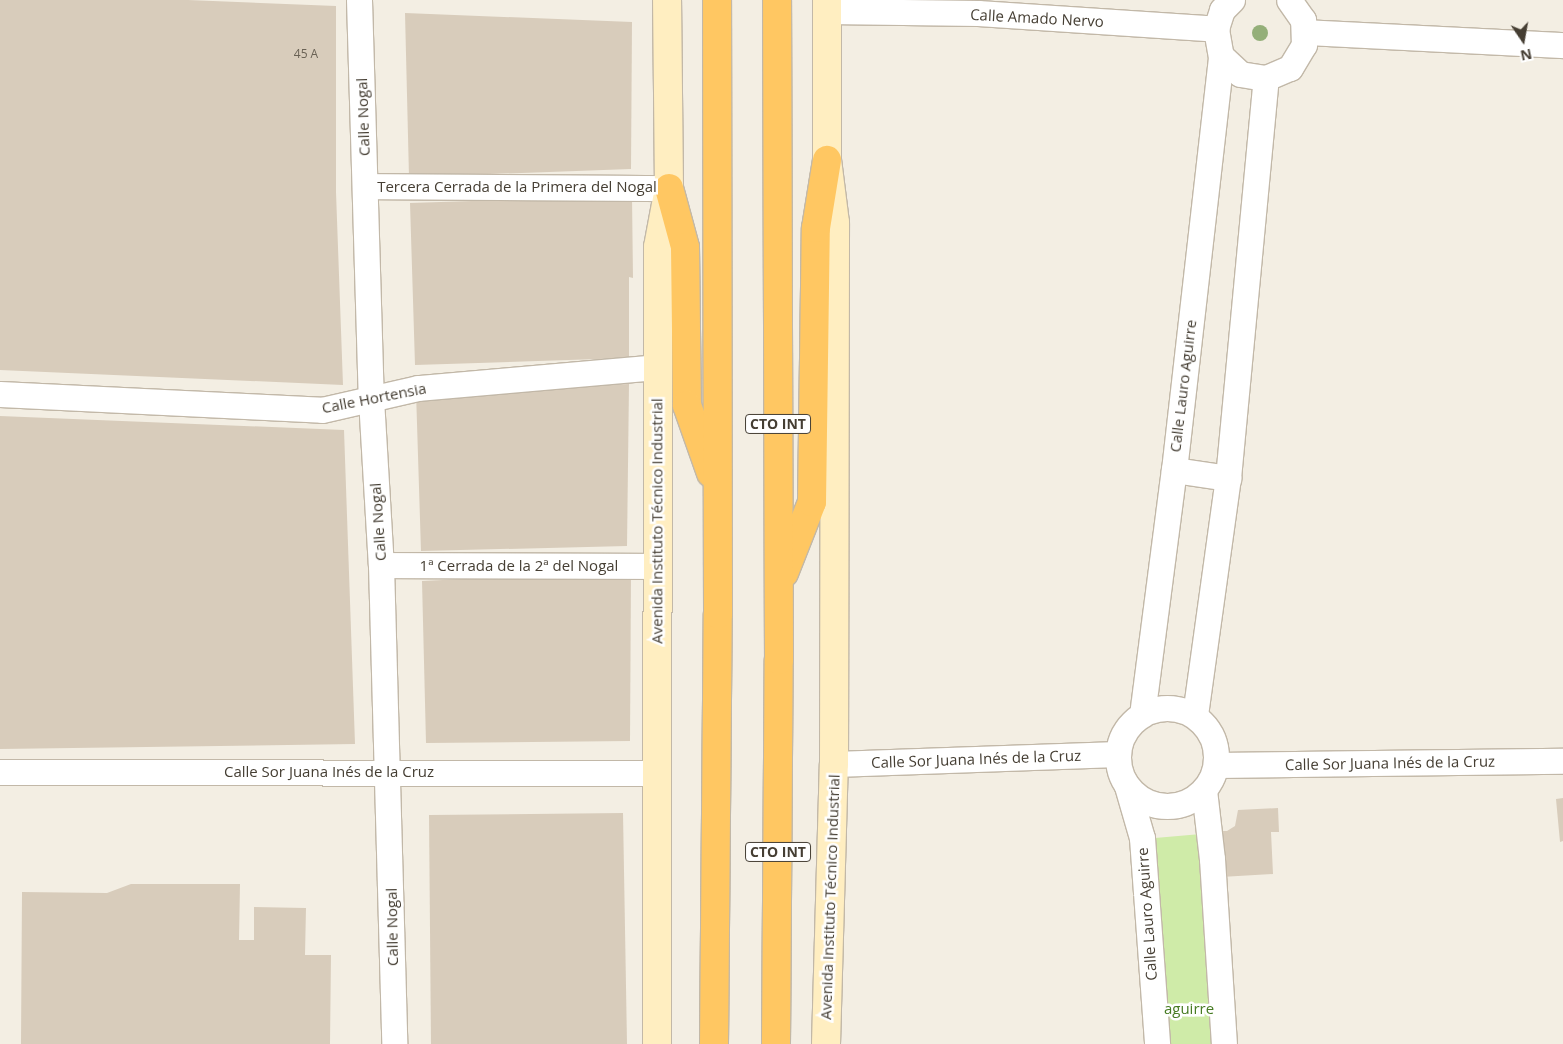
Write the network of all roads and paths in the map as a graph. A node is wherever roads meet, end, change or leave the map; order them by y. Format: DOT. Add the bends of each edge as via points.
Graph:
graph roads {
  1 [pos="359,0"];
  2 [pos="667,0"];
  3 [pos="717,0"];
  4 [pos="777,0"];
  5 [pos="1289,0"];
  6 [pos="827,6"];
  7 [pos="978,7"];
  8 [pos="1223,10"];
  9 [pos="1306,32"];
  10 [pos="1563,45"];
  11 [pos="1221,56"];
  12 [pos="1266,78"];
  13 [pos="827,160"];
  14 [pos="365,186"];
  15 [pos="669,188"];
  16 [pos="658,367"];
  17 [pos="0,394"];
  18 [pos="371,399"];
  19 [pos="1174,470"];
  20 [pos="1228,478"];
  21 [pos="718,494"];
  22 [pos="381,565"];
  23 [pos="657,566"];
  24 [pos="779,586"];
  25 [pos="1142,714"];
  26 [pos="1195,715"];
  27 [pos="1118,754"];
  28 [pos="1563,761"];
  29 [pos="834,764"];
  30 [pos="1217,765"];
  31 [pos="0,772"];
  32 [pos="388,772"];
  33 [pos="657,773"];
  34 [pos="1127,786"];
  35 [pos="1204,790"];
  36 [pos="394,1044"];
  37 [pos="656,1044"];
  38 [pos="714,1044"];
  39 [pos="776,1044"];
  40 [pos="826,1044"];
  41 [pos="1157,1044"];
  42 [pos="1224,1044"];
  1 -- 14 [label="street, Calle Nogal"];
  2 -- 15 [label="main road, Avenida Instituto Técnico Industrial"];
  3 -- 21 [label="highway"];
  4 -- 24 [label="highway, CTO INT"];
  5 -- 9 [label="street" via="1303,20"];
  6 -- 7 [label="street, Calle Amado Nervo"];
  6 -- 13 [label="main road, Avenida Instituto Técnico Industrial / CTO INT"];
  7 -- 8 [label="street, Calle Amado Nervo"];
  8 -- 11 [label="street, Calle Lauro Aguirre"];
  9 -- 10 [label="street"];
  9 -- 12 [label="street" via="1299,58 1279,75"];
  11 -- 12 [label="street" via="1240,74"];
  11 -- 19 [label="street, Calle Lauro Aguirre"];
  12 -- 20 [label="street"];
  13 -- 24 [label="highway" via="816,228 812,502"];
  13 -- 29 [label="main road, Avenida Instituto Técnico Industrial / CTO INT" via="835,223"];
  14 -- 15 [label="street, Tercera Cerrada de la Primera del Nogal"];
  14 -- 18 [label="street, Calle Nogal"];
  15 -- 16 [label="main road, Avenida Instituto Técnico Industrial" via="658,247"];
  15 -- 21 [label="highway" via="685,247 687,405"];
  16 -- 18 [label="street, Calle Hortensia" via="418,388"];
  16 -- 23 [label="main road, Avenida Instituto Técnico Industrial"];
  17 -- 18 [label="street, Calle Hortensia" via="322,410"];
  18 -- 22 [label="street, Calle Nogal"];
  19 -- 20 [label="street"];
  19 -- 25 [label="street, Calle Lauro Aguirre"];
  20 -- 26 [label="street"];
  21 -- 38 [label="highway"];
  22 -- 23 [label="street, 1ª Cerrada de la 2ª del Nogal"];
  22 -- 32 [label="street, Calle Nogal"];
  23 -- 33 [label="main road, Avenida Instituto Técnico Industrial"];
  24 -- 39 [label="highway, CTO INT"];
  25 -- 26 [label="street" via="1168,707"];
  25 -- 27 [label="street" via="1125,731"];
  26 -- 30 [label="street" via="1213,737"];
  27 -- 29 [label="street, Calle Sor Juana Inés de la Cruz"];
  27 -- 34 [label="street" via="1118,765"];
  28 -- 30 [label="street, Calle Sor Juana Inés de la Cruz"];
  29 -- 40 [label="main road, Avenida Instituto Técnico Industrial / CTO INT"];
  30 -- 35 [label="street"];
  31 -- 32 [label="street, Calle Sor Juana Inés de la Cruz"];
  32 -- 33 [label="street, Calle Sor Juana Inés de la Cruz"];
  32 -- 36 [label="street, Calle Nogal"];
  33 -- 37 [label="main road, Avenida Instituto Técnico Industrial"];
  34 -- 35 [label="street" via="1144,801 1165,806 1186,803"];
  34 -- 41 [label="street, Calle Lauro Aguirre" via="1142,838"];
  35 -- 42 [label="street"];
}
